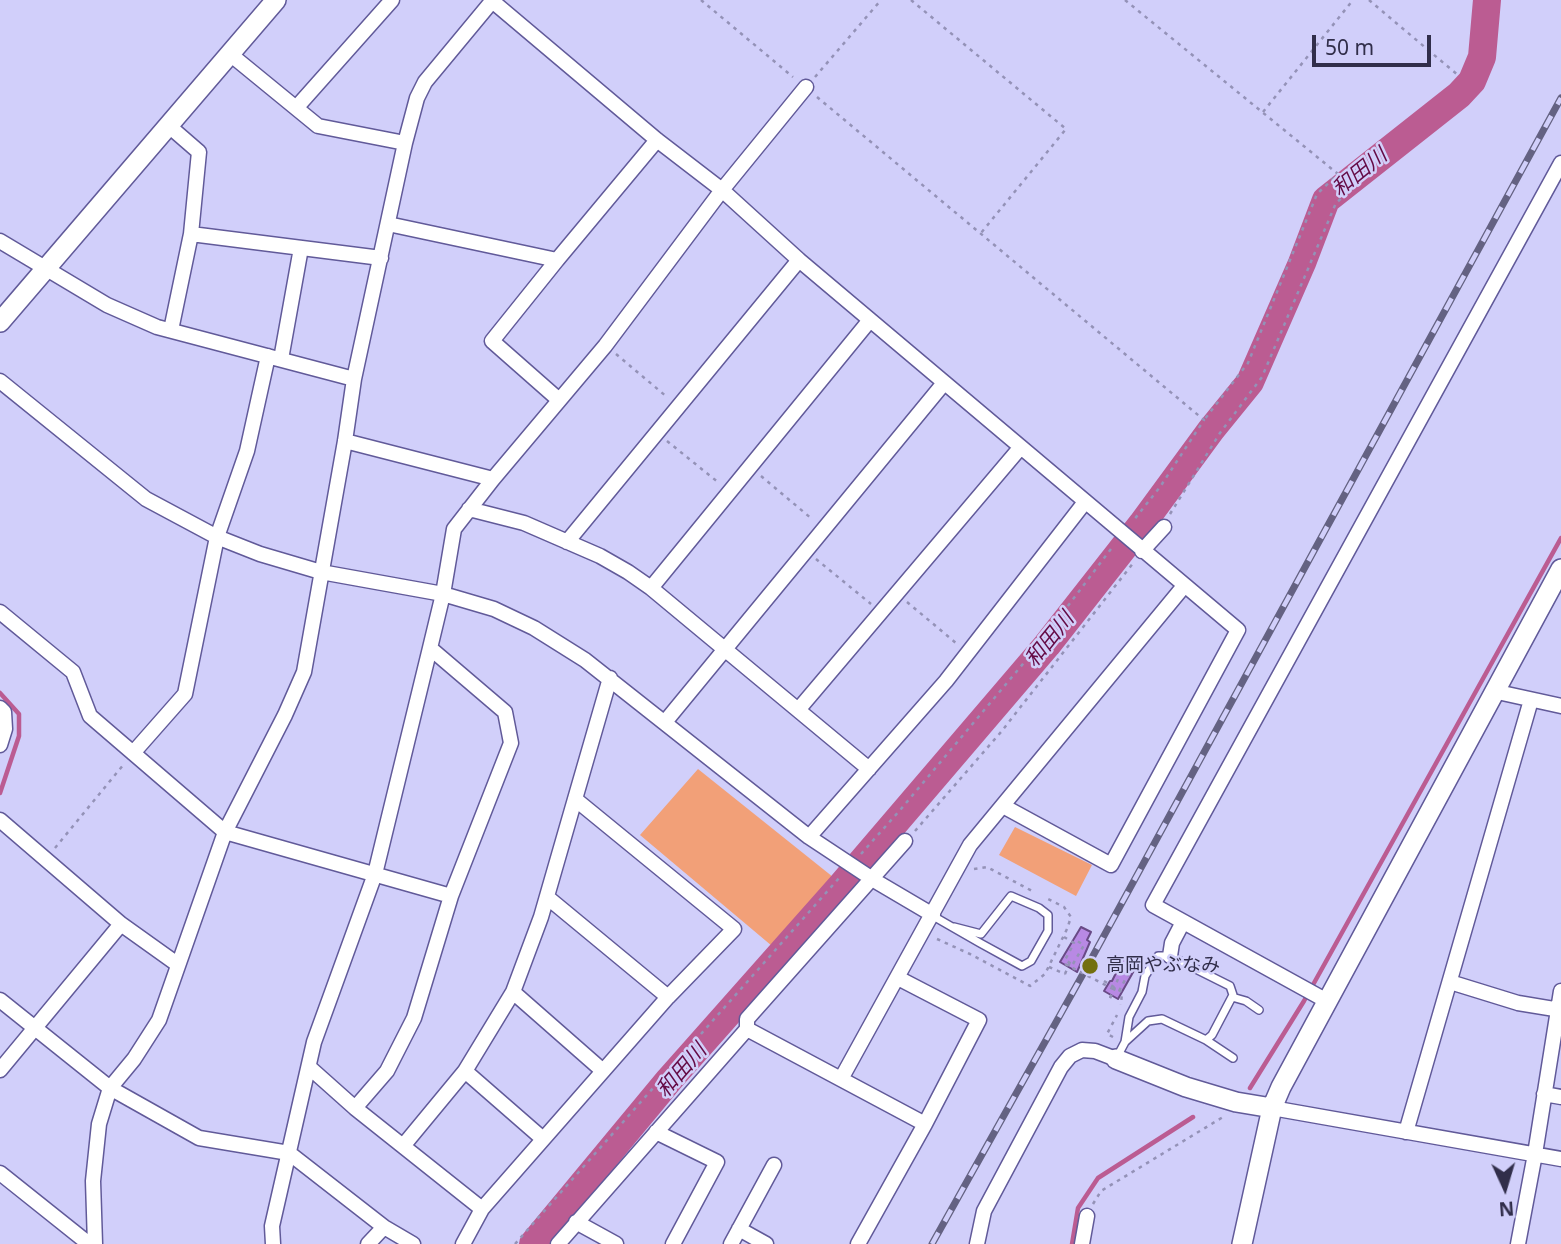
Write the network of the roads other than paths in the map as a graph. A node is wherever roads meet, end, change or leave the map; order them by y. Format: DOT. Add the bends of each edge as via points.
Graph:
graph roads {
  1 [pos="276,0"];
  2 [pos="391,0"];
  3 [pos="492,0"];
  4 [pos="230,54"];
  5 [pos="806,87"];
  6 [pos="296,108"];
  7 [pos="169,126"];
  8 [pos="657,140"];
  9 [pos="405,143"];
  10 [pos="1561,163"];
  11 [pos="722,190"];
  12 [pos="388,224"];
  13 [pos="191,234"];
  14 [pos="0,241"];
  15 [pos="301,248"];
  16 [pos="381,258"];
  17 [pos="557,260"];
  18 [pos="799,260"];
  19 [pos="47,269"];
  20 [pos="870,320"];
  21 [pos="0,322"];
  22 [pos="171,330"];
  23 [pos="274,358"];
  24 [pos="354,379"];
  25 [pos="0,381"];
  26 [pos="944,383"];
  27 [pos="559,400"];
  28 [pos="345,441"];
  29 [pos="1020,448"];
  30 [pos="493,479"];
  31 [pos="1084,502"];
  32 [pos="469,509"];
  33 [pos="1164,527"];
  34 [pos="217,537"];
  35 [pos="567,542"];
  36 [pos="1142,551"];
  37 [pos="1561,569"];
  38 [pos="321,572"];
  39 [pos="1184,586"];
  40 [pos="651,587"];
  41 [pos="443,594"];
  42 [pos="0,612"];
  43 [pos="429,648"];
  44 [pos="724,648"];
  45 [pos="610,678"];
  46 [pos="1493,691"];
  47 [pos="1531,701"];
  48 [pos="1561,706"];
  49 [pos="0,709"];
  50 [pos="797,710"];
  51 [pos="665,722"];
  52 [pos="0,746"];
  53 [pos="133,753"];
  54 [pos="869,769"];
  55 [pos="575,799"];
  56 [pos="1003,806"];
  57 [pos="1,820"];
  58 [pos="225,832"];
  59 [pos="809,837"];
  60 [pos="905,841"];
  61 [pos="375,874"];
  62 [pos="871,878"];
  63 [pos="451,896"];
  64 [pos="547,897"];
  65 [pos="933,915"];
  66 [pos="1183,922"];
  67 [pos="121,924"];
  68 [pos="954,928"];
  69 [pos="1170,956"];
  70 [pos="177,964"];
  71 [pos="898,978"];
  72 [pos="1450,982"];
  73 [pos="1561,991"];
  74 [pos="513,992"];
  75 [pos="668,997"];
  76 [pos="1232,997"];
  77 [pos="1323,998"];
  78 [pos="0,1000"];
  79 [pos="1259,1010"];
  80 [pos="1559,1010"];
  81 [pos="35,1028"];
  82 [pos="747,1029"];
  83 [pos="1206,1040"];
  84 [pos="1120,1051"];
  85 [pos="1233,1058"];
  86 [pos="309,1067"];
  87 [pos="0,1070"];
  88 [pos="465,1071"];
  89 [pos="603,1071"];
  90 [pos="841,1079"];
  91 [pos="110,1088"];
  92 [pos="1544,1094"];
  93 [pos="1561,1097"];
  94 [pos="355,1108"];
  95 [pos="1272,1108"];
  96 [pos="925,1124"];
  97 [pos="656,1132"];
  98 [pos="1406,1132"];
  99 [pos="543,1139"];
  100 [pos="403,1146"];
  101 [pos="289,1153"];
  102 [pos="1535,1154"];
  103 [pos="1561,1159"];
  104 [pos="774,1165"];
  105 [pos="0,1172"];
  106 [pos="482,1209"];
  107 [pos="1087,1216"];
  108 [pos="576,1223"];
  109 [pos="384,1227"];
  110 [pos="739,1229"];
  111 [pos="89,1244"];
  112 [pos="95,1244"];
  113 [pos="274,1244"];
  114 [pos="368,1244"];
  115 [pos="413,1244"];
  116 [pos="463,1244"];
  117 [pos="558,1244"];
  118 [pos="616,1244"];
  119 [pos="673,1244"];
  120 [pos="731,1244"];
  121 [pos="766,1244"];
  122 [pos="858,1244"];
  123 [pos="977,1244"];
  124 [pos="1082,1244"];
  125 [pos="1242,1244"];
  126 [pos="1518,1244"];
  1 -- 4 [label="street"];
  2 -- 6 [label="street"];
  3 -- 8 [label="street"];
  3 -- 9 [label="street" via="425,82"];
  4 -- 6 [label="street"];
  4 -- 7 [label="street"];
  5 -- 11 [label="street"];
  6 -- 9 [label="street" via="318,127"];
  7 -- 13 [label="street" via="199,152"];
  7 -- 19 [label="street"];
  8 -- 11 [label="street"];
  8 -- 17 [label="street"];
  9 -- 12 [label="street"];
  10 -- 66 [label="street" via="1153,905"];
  11 -- 18 [label="street"];
  11 -- 27 [label="street"];
  12 -- 16 [label="street"];
  12 -- 17 [label="street"];
  13 -- 15 [label="street"];
  13 -- 22 [label="street"];
  14 -- 19 [label="street"];
  15 -- 16 [label="street"];
  15 -- 23 [label="street"];
  16 -- 24 [label="street"];
  17 -- 27 [label="street" via="492,341"];
  18 -- 20 [label="street"];
  18 -- 35 [label="street"];
  19 -- 21 [label="street"];
  19 -- 22 [label="street" via="107,305"];
  20 -- 26 [label="street"];
  20 -- 40 [label="street"];
  22 -- 23 [label="street"];
  23 -- 24 [label="street"];
  23 -- 34 [label="street"];
  24 -- 28 [label="street"];
  25 -- 34 [label="street" via="145,499"];
  26 -- 29 [label="street"];
  26 -- 44 [label="street"];
  27 -- 30 [label="street"];
  28 -- 30 [label="street"];
  28 -- 38 [label="street"];
  29 -- 31 [label="street"];
  29 -- 50 [label="street"];
  30 -- 32 [label="street"];
  31 -- 36 [label="street"];
  31 -- 54 [label="street" via="946,681"];
  32 -- 35 [label="street" via="524,523"];
  32 -- 41 [label="street" via="454,528"];
  33 -- 36 [label="street"];
  34 -- 38 [label="street"];
  34 -- 53 [label="street" via="185,694"];
  35 -- 40 [label="street"];
  36 -- 39 [label="street"];
  37 -- 46 [label="street"];
  38 -- 41 [label="street"];
  38 -- 58 [label="street" via="304,672"];
  39 -- 56 [label="street"];
  39 -- 56 [label="street" via="1238,630 1111,865"];
  40 -- 44 [label="street"];
  41 -- 43 [label="street"];
  41 -- 45 [label="street" via="494,609 534,628"];
  42 -- 53 [label="street" via="73,672 90,716"];
  43 -- 61 [label="street"];
  43 -- 63 [label="street" via="505,712 511,743"];
  44 -- 50 [label="street"];
  44 -- 51 [label="street"];
  45 -- 51 [label="street"];
  45 -- 55 [label="street"];
  46 -- 47 [label="street"];
  46 -- 77 [label="street"];
  47 -- 48 [label="street"];
  47 -- 72 [label="street"];
  49 -- 52 [label="street" via="5,729"];
  50 -- 54 [label="street"];
  51 -- 59 [label="street"];
  53 -- 58 [label="street"];
  54 -- 59 [label="street"];
  55 -- 64 [label="street"];
  55 -- 75 [label="street" via="734,929"];
  56 -- 65 [label="street" via="970,845"];
  57 -- 67 [label="street"];
  58 -- 61 [label="street"];
  58 -- 70 [label="street"];
  59 -- 62 [label="street"];
  60 -- 62 [label="street"];
  61 -- 63 [label="street"];
  61 -- 86 [label="street"];
  62 -- 65 [label="street"];
  62 -- 82 [label="street" via="747,1019"];
  63 -- 94 [label="street" via="414,1018 387,1071"];
  64 -- 74 [label="street"];
  64 -- 75 [label="street"];
  65 -- 68 [label="lane"];
  65 -- 71 [label="street"];
  66 -- 69 [label="street" via="1171,943"];
  66 -- 77 [label="street"];
  67 -- 70 [label="street"];
  67 -- 81 [label="street"];
  68 -- 68 [label="lane" via="981,934 991,916 1011,897 1048,915 1048,931 1031,961 1023,966"];
  69 -- 76 [label="lane" via="1230,986"];
  69 -- 84 [label="lane" via="1158,956 1145,976"];
  70 -- 91 [label="street" via="159,1020"];
  71 -- 90 [label="street"];
  71 -- 96 [label="street" via="979,1020"];
  72 -- 80 [label="street"];
  72 -- 98 [label="street"];
  73 -- 80 [label="street"];
  74 -- 88 [label="street"];
  74 -- 89 [label="street"];
  75 -- 89 [label="street"];
  76 -- 79 [label="lane"];
  76 -- 83 [label="lane"];
  77 -- 95 [label="street"];
  78 -- 81 [label="street"];
  80 -- 92 [label="street"];
  81 -- 87 [label="street"];
  81 -- 91 [label="street"];
  82 -- 90 [label="street"];
  82 -- 97 [label="street"];
  83 -- 84 [label="lane" via="1162,1019 1148,1021"];
  83 -- 85 [label="lane"];
  84 -- 95 [label="street" via="1186,1087"];
  84 -- 123 [label="street" via="1082,1051 1061,1067 984,1211"];
  86 -- 94 [label="street"];
  86 -- 101 [label="street"];
  88 -- 99 [label="street"];
  88 -- 100 [label="street"];
  89 -- 99 [label="street"];
  90 -- 96 [label="street"];
  91 -- 101 [label="street" via="199,1138"];
  91 -- 112 [label="street" via="99,1124 93,1181"];
  92 -- 93 [label="street"];
  92 -- 102 [label="street"];
  94 -- 100 [label="street"];
  95 -- 98 [label="street"];
  95 -- 125 [label="street"];
  96 -- 122 [label="street"];
  97 -- 108 [label="street"];
  97 -- 119 [label="street" via="717,1162"];
  98 -- 102 [label="street"];
  99 -- 106 [label="street"];
  100 -- 106 [label="street"];
  101 -- 109 [label="street"];
  101 -- 113 [label="street" via="272,1226"];
  102 -- 103 [label="street"];
  102 -- 126 [label="street"];
  104 -- 110 [label="street"];
  105 -- 111 [label="street"];
  106 -- 116 [label="street"];
  107 -- 124 [label="street"];
  108 -- 117 [label="street"];
  108 -- 118 [label="street"];
  109 -- 114 [label="street"];
  109 -- 115 [label="street"];
  110 -- 120 [label="street"];
  110 -- 121 [label="street"];
}
